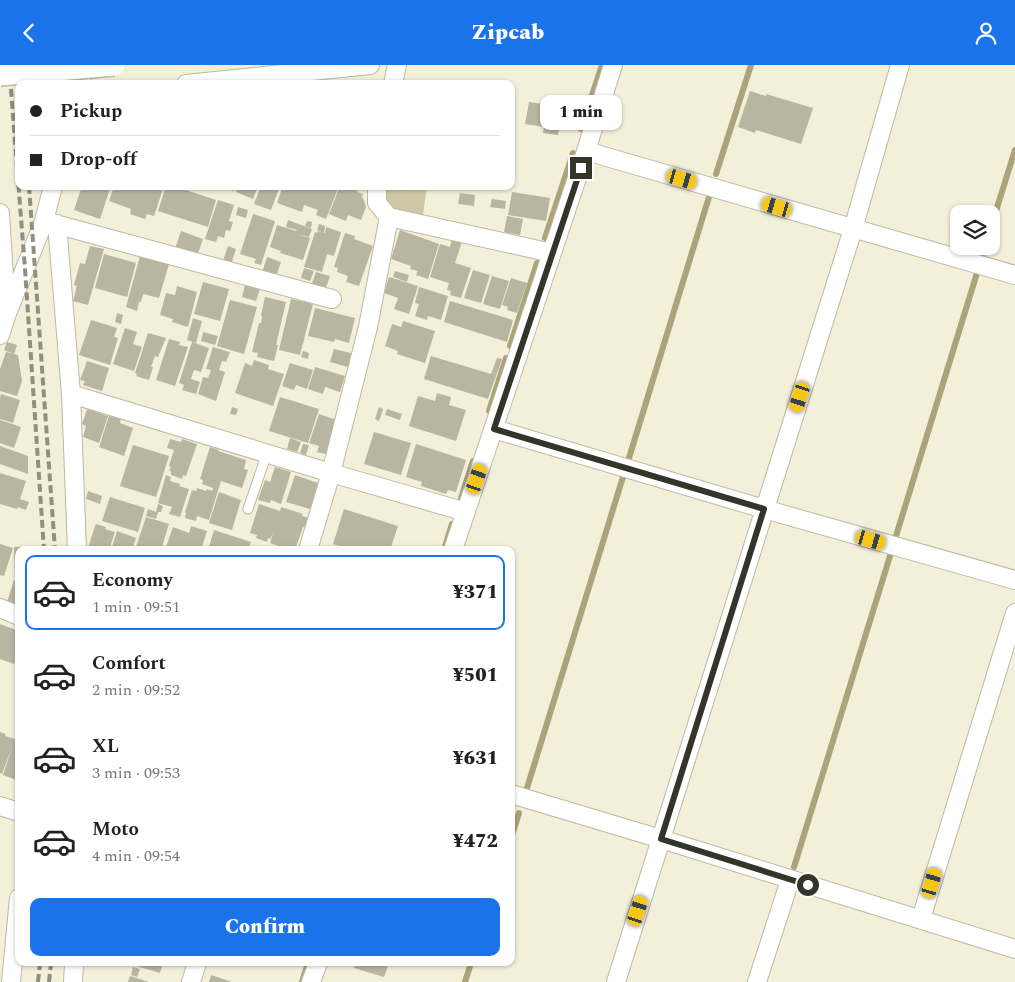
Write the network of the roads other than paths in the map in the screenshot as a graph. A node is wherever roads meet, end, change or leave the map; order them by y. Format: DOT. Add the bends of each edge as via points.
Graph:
graph roads {
  1 [pos="85,65"];
  2 [pos="114,65"];
  3 [pos="370,65"];
  4 [pos="397,65"];
  5 [pos="613,65"];
  6 [pos="900,65"];
  7 [pos="0,75"];
  8 [pos="81,80"];
  9 [pos="244,80"];
  10 [pos="394,80"];
  11 [pos="586,151"];
  12 [pos="53,190"];
  13 [pos="377,190"];
  14 [pos="0,213"];
  15 [pos="389,217"];
  16 [pos="51,222"];
  17 [pos="853,229"];
  18 [pos="552,253"];
  19 [pos="1015,275"];
  20 [pos="332,299"];
  21 [pos="4,309"];
  22 [pos="0,335"];
  23 [pos="71,394"];
  24 [pos="494,429"];
  25 [pos="267,453"];
  26 [pos="331,473"];
  27 [pos="248,509"];
  28 [pos="764,509"];
  29 [pos="466,512"];
  30 [pos="78,546"];
  31 [pos="309,546"];
  32 [pos="454,546"];
  33 [pos="1015,580"];
  34 [pos="0,609"];
  35 [pos="1015,613"];
  36 [pos="15,615"];
  37 [pos="515,795"];
  38 [pos="0,806"];
  39 [pos="15,812"];
  40 [pos="661,839"];
  41 [pos="790,880"];
  42 [pos="921,919"];
  43 [pos="15,927"];
  44 [pos="1015,949"];
  45 [pos="74,966"];
  46 [pos="196,966"];
  47 [pos="317,966"];
  48 [pos="8,979"];
  49 [pos="73,982"];
  50 [pos="191,982"];
  51 [pos="311,982"];
  52 [pos="616,982"];
  53 [pos="757,982"];
  1 -- 8 [label="street"];
  2 -- 7 [label="street, bridge"];
  3 -- 9 [label="street"];
  4 -- 10 [label="street"];
  5 -- 11 [label="street"];
  6 -- 17 [label="street"];
  11 -- 17 [label="street"];
  11 -- 18 [label="street"];
  12 -- 16 [label="street"];
  13 -- 15 [label="street" via="377,203"];
  14 -- 21 [label="street"];
  15 -- 18 [label="street"];
  15 -- 26 [label="street" via="368,327"];
  16 -- 20 [label="street"];
  16 -- 21 [label="street"];
  16 -- 23 [label="street"];
  17 -- 19 [label="street"];
  17 -- 28 [label="street"];
  18 -- 24 [label="street"];
  21 -- 22 [label="street"];
  23 -- 25 [label="street"];
  23 -- 30 [label="street"];
  24 -- 28 [label="street"];
  24 -- 29 [label="street"];
  25 -- 26 [label="street"];
  25 -- 27 [label="lane"];
  26 -- 29 [label="street"];
  26 -- 31 [label="street"];
  28 -- 33 [label="street"];
  28 -- 40 [label="street"];
  29 -- 32 [label="street"];
  34 -- 36 [label="street"];
  35 -- 42 [label="street"];
  37 -- 40 [label="street"];
  38 -- 39 [label="street"];
  40 -- 41 [label="street"];
  40 -- 52 [label="street"];
  41 -- 42 [label="street"];
  41 -- 53 [label="street"];
  42 -- 44 [label="street"];
  43 -- 48 [label="street"];
  45 -- 49 [label="street"];
  46 -- 50 [label="street"];
  47 -- 51 [label="street"];
}
